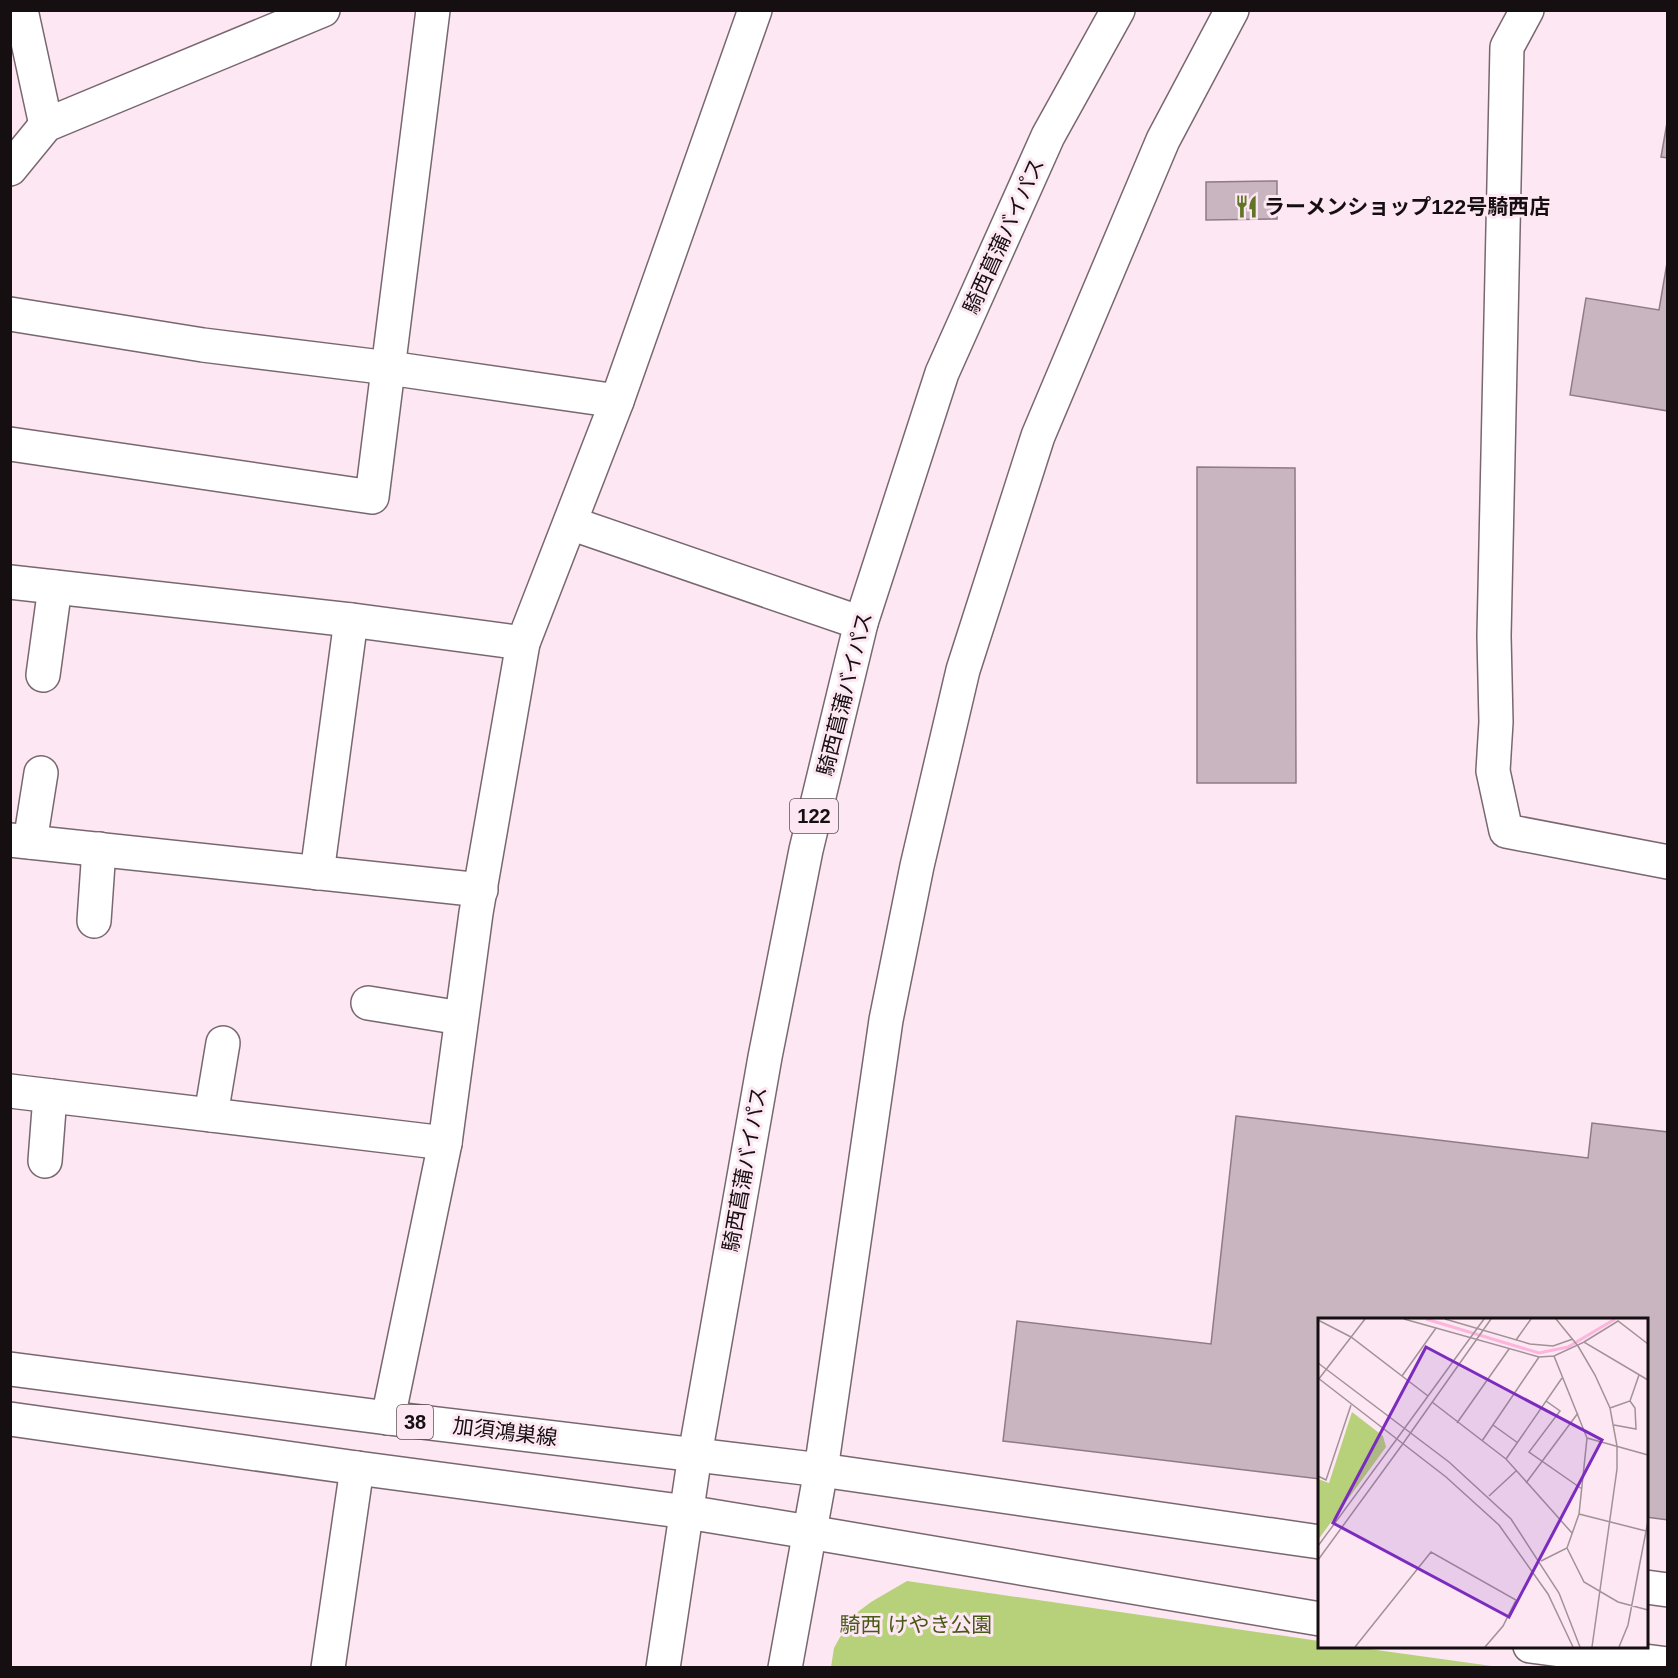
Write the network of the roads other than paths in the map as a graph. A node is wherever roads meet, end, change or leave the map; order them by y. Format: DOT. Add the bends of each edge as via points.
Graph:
graph roads {
  1 [pos="21,10"];
  2 [pos="323,10"];
  3 [pos="433,10"];
  4 [pos="755,10"];
  5 [pos="1118,10"];
  6 [pos="1232,10"];
  7 [pos="1527,10"];
  8 [pos="46,125"];
  9 [pos="10,169"];
  10 [pos="10,314"];
  11 [pos="389,368"];
  12 [pos="616,401"];
  13 [pos="10,444"];
  14 [pos="570,523"];
  15 [pos="10,582"];
  16 [pos="55,587"];
  17 [pos="351,620"];
  18 [pos="861,623"];
  19 [pos="523,644"];
  20 [pos="43,675"];
  21 [pos="41,773"];
  22 [pos="20,841"];
  23 [pos="99,849"];
  24 [pos="1668,862"];
  25 [pos="317,873"];
  26 [pos="481,890"];
  27 [pos="94,921"];
  28 [pos="368,1004"];
  29 [pos="462,1018"];
  30 [pos="223,1043"];
  31 [pos="10,1091"];
  32 [pos="50,1096"];
  33 [pos="211,1116"];
  34 [pos="445,1143"];
  35 [pos="45,1161"];
  36 [pos="10,1369"];
  37 [pos="388,1418"];
  38 [pos="10,1419"];
  39 [pos="695,1455"];
  40 [pos="357,1468"];
  41 [pos="820,1470"];
  42 [pos="687,1512"];
  43 [pos="809,1532"];
  44 [pos="1318,1542"];
  45 [pos="1648,1587"];
  46 [pos="1668,1590"];
  47 [pos="1318,1618"];
  48 [pos="1538,1648"];
  49 [pos="1668,1664"];
  50 [pos="328,1668"];
  51 [pos="663,1668"];
  52 [pos="785,1668"];
  1 -- 8 [label="main road"];
  2 -- 8 [label="main road"];
  3 -- 11 [label="main road"];
  4 -- 12 [label="main road"];
  5 -- 18 [label="main road, 騎西菖蒲バイパス / 122" via="1048,136 942,373"];
  6 -- 41 [label="main road" via="1163,140 1038,436 963,670 886,1020"];
  7 -- 24 [label="main road" via="1507,47 1494,771 1506,831"];
  8 -- 9 [label="main road"];
  10 -- 11 [label="main road" via="203,345"];
  11 -- 12 [label="main road"];
  11 -- 13 [label="main road" via="372,497"];
  12 -- 14 [label="main road"];
  14 -- 18 [label="main road"];
  14 -- 19 [label="main road"];
  15 -- 16 [label="main road"];
  16 -- 17 [label="main road"];
  16 -- 20 [label="main road"];
  17 -- 19 [label="main road"];
  17 -- 25 [label="main road"];
  18 -- 39 [label="main road, 騎西菖蒲バイパス / 122" via="792,919"];
  19 -- 26 [label="main road"];
  21 -- 22 [label="main road"];
  22 -- 23 [label="main road"];
  23 -- 25 [label="main road"];
  23 -- 27 [label="main road"];
  25 -- 26 [label="main road"];
  26 -- 29 [label="main road"];
  28 -- 29 [label="main road"];
  29 -- 34 [label="main road"];
  30 -- 33 [label="main road"];
  31 -- 32 [label="main road"];
  32 -- 33 [label="main road"];
  32 -- 35 [label="main road"];
  33 -- 34 [label="main road"];
  34 -- 37 [label="main road"];
  36 -- 37 [label="main road, 加須鴻巣線 / 38"];
  37 -- 39 [label="main road, 加須鴻巣線 / 38"];
  38 -- 40 [label="main road"];
  39 -- 41 [label="main road, 加須鴻巣線 / 38"];
  39 -- 42 [label="main road, 騎西菖蒲バイパス / 122"];
  40 -- 42 [label="main road"];
  40 -- 50 [label="main road"];
  41 -- 43 [label="main road"];
  41 -- 44 [label="main road, 加須鴻巣線"];
  42 -- 43 [label="main road"];
  42 -- 51 [label="main road, 騎西菖蒲バイパス / 122"];
  43 -- 47 [label="main road"];
  43 -- 52 [label="main road"];
  45 -- 46 [label="main road"];
  48 -- 49 [label="main road"];
}
